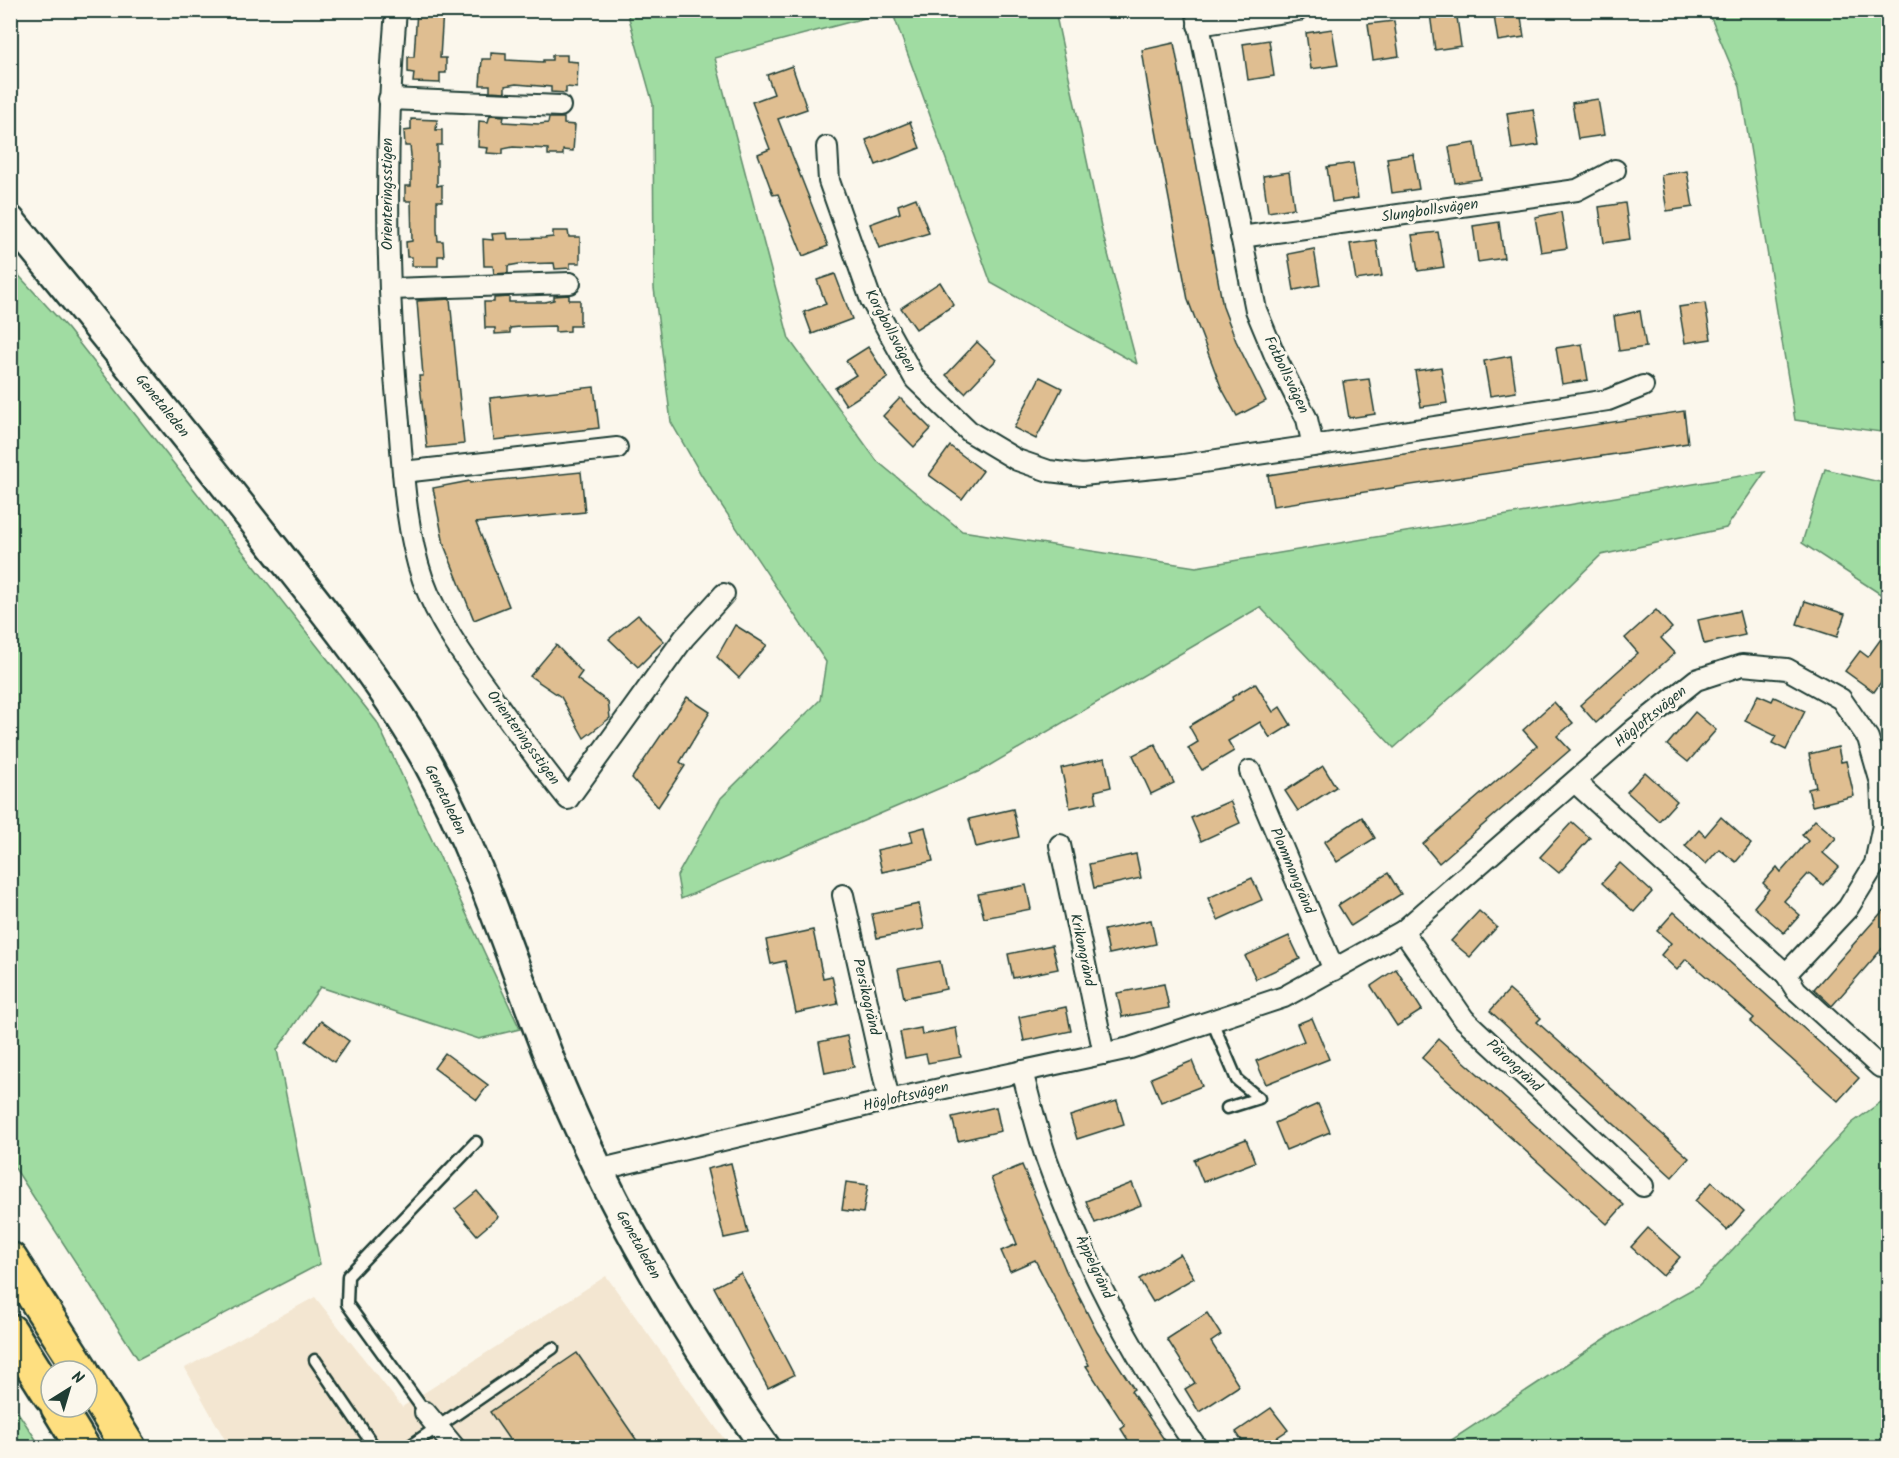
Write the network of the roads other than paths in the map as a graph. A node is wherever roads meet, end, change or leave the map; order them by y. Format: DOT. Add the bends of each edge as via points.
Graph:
graph roads {
  1 [pos="396,10"];
  2 [pos="1298,10"];
  3 [pos="1197,18"];
  4 [pos="389,99"];
  5 [pos="560,106"];
  6 [pos="827,147"];
  7 [pos="1615,170"];
  8 [pos="10,220"];
  9 [pos="1241,237"];
  10 [pos="570,283"];
  11 [pos="391,289"];
  12 [pos="1643,386"];
  13 [pos="1313,446"];
  14 [pos="617,448"];
  15 [pos="403,472"];
  16 [pos="724,594"];
  17 [pos="1250,771"];
  18 [pos="1575,782"];
  19 [pos="1060,845"];
  20 [pos="843,895"];
  21 [pos="1403,931"];
  22 [pos="1334,970"];
  23 [pos="1786,974"];
  24 [pos="1212,1021"];
  25 [pos="1104,1054"];
  26 [pos="1880,1067"];
  27 [pos="1022,1071"];
  28 [pos="890,1100"];
  29 [pos="1227,1108"];
  30 [pos="476,1142"];
  31 [pos="598,1170"];
  32 [pos="1643,1186"];
  33 [pos="10,1259"];
  34 [pos="10,1331"];
  35 [pos="553,1348"];
  36 [pos="74,1359"];
  37 [pos="315,1360"];
  38 [pos="39,1377"];
  39 [pos="99,1399"];
  40 [pos="425,1412"];
  41 [pos="65,1419"];
  42 [pos="438,1427"];
  43 [pos="83,1448"];
  44 [pos="129,1448"];
  45 [pos="375,1448"];
  46 [pos="407,1448"];
  47 [pos="455,1448"];
  48 [pos="766,1448"];
  49 [pos="1197,1448"];
  1 -- 4 [label="street, Orienteringsstigen"];
  2 -- 3 [label="street"];
  3 -- 9 [label="street, Fotbollsvägen"];
  4 -- 5 [label="street"];
  4 -- 11 [label="street, Orienteringsstigen" via="387,217"];
  6 -- 13 [label="street, Korgbollsvägen" via="829,181 871,300 915,379 970,432 1017,460 1049,471 1082,475"];
  7 -- 9 [label="street, Slungbollsvägen" via="1577,190"];
  8 -- 31 [label="main road, Genetaleden" via="176,422 378,682 428,764 486,884 551,1063"];
  9 -- 13 [label="street, Fotbollsvägen" via="1256,310 1307,419"];
  10 -- 11 [label="street"];
  11 -- 15 [label="street, Orienteringsstigen" via="392,352"];
  12 -- 13 [label="street" via="1608,400"];
  14 -- 15 [label="street"];
  15 -- 16 [label="street, Orienteringsstigen" via="423,580 442,620 533,756 568,799 684,638"];
  17 -- 22 [label="street, Plommongränd"];
  18 -- 21 [label="street, Högloftsvägen"];
  18 -- 23 [label="street"];
  18 -- 23 [label="street, Högloftsvägen" via="1696,680 1742,665 1787,669 1841,699 1868,738 1881,783 1883,825 1875,864 1848,908"];
  19 -- 25 [label="street, Krikongränd"];
  20 -- 28 [label="street, Persikogränd"];
  21 -- 22 [label="street, Högloftsvägen"];
  21 -- 32 [label="street, Pärongränd" via="1464,1019"];
  22 -- 24 [label="street, Högloftsvägen" via="1284,997"];
  23 -- 26 [label="street" via="1796,990"];
  24 -- 25 [label="street, Högloftsvägen"];
  24 -- 29 [label="lane" via="1237,1080 1259,1098"];
  25 -- 27 [label="street, Högloftsvägen"];
  27 -- 28 [label="street, Högloftsvägen"];
  27 -- 49 [label="street, Äppelgränd" via="1047,1159 1082,1243 1129,1340"];
  28 -- 31 [label="street, Högloftsvägen"];
  30 -- 40 [label="lane" via="348,1276 347,1304"];
  31 -- 48 [label="main road, Genetaleden" via="704,1360"];
  33 -- 36 [label="highway"];
  34 -- 38 [label="highway"];
  35 -- 42 [label="lane"];
  37 -- 45 [label="lane"];
  39 -- 44 [label="highway"];
  40 -- 42 [label="street"];
  41 -- 43 [label="highway"];
  42 -- 46 [label="lane"];
  42 -- 47 [label="street"];
}
